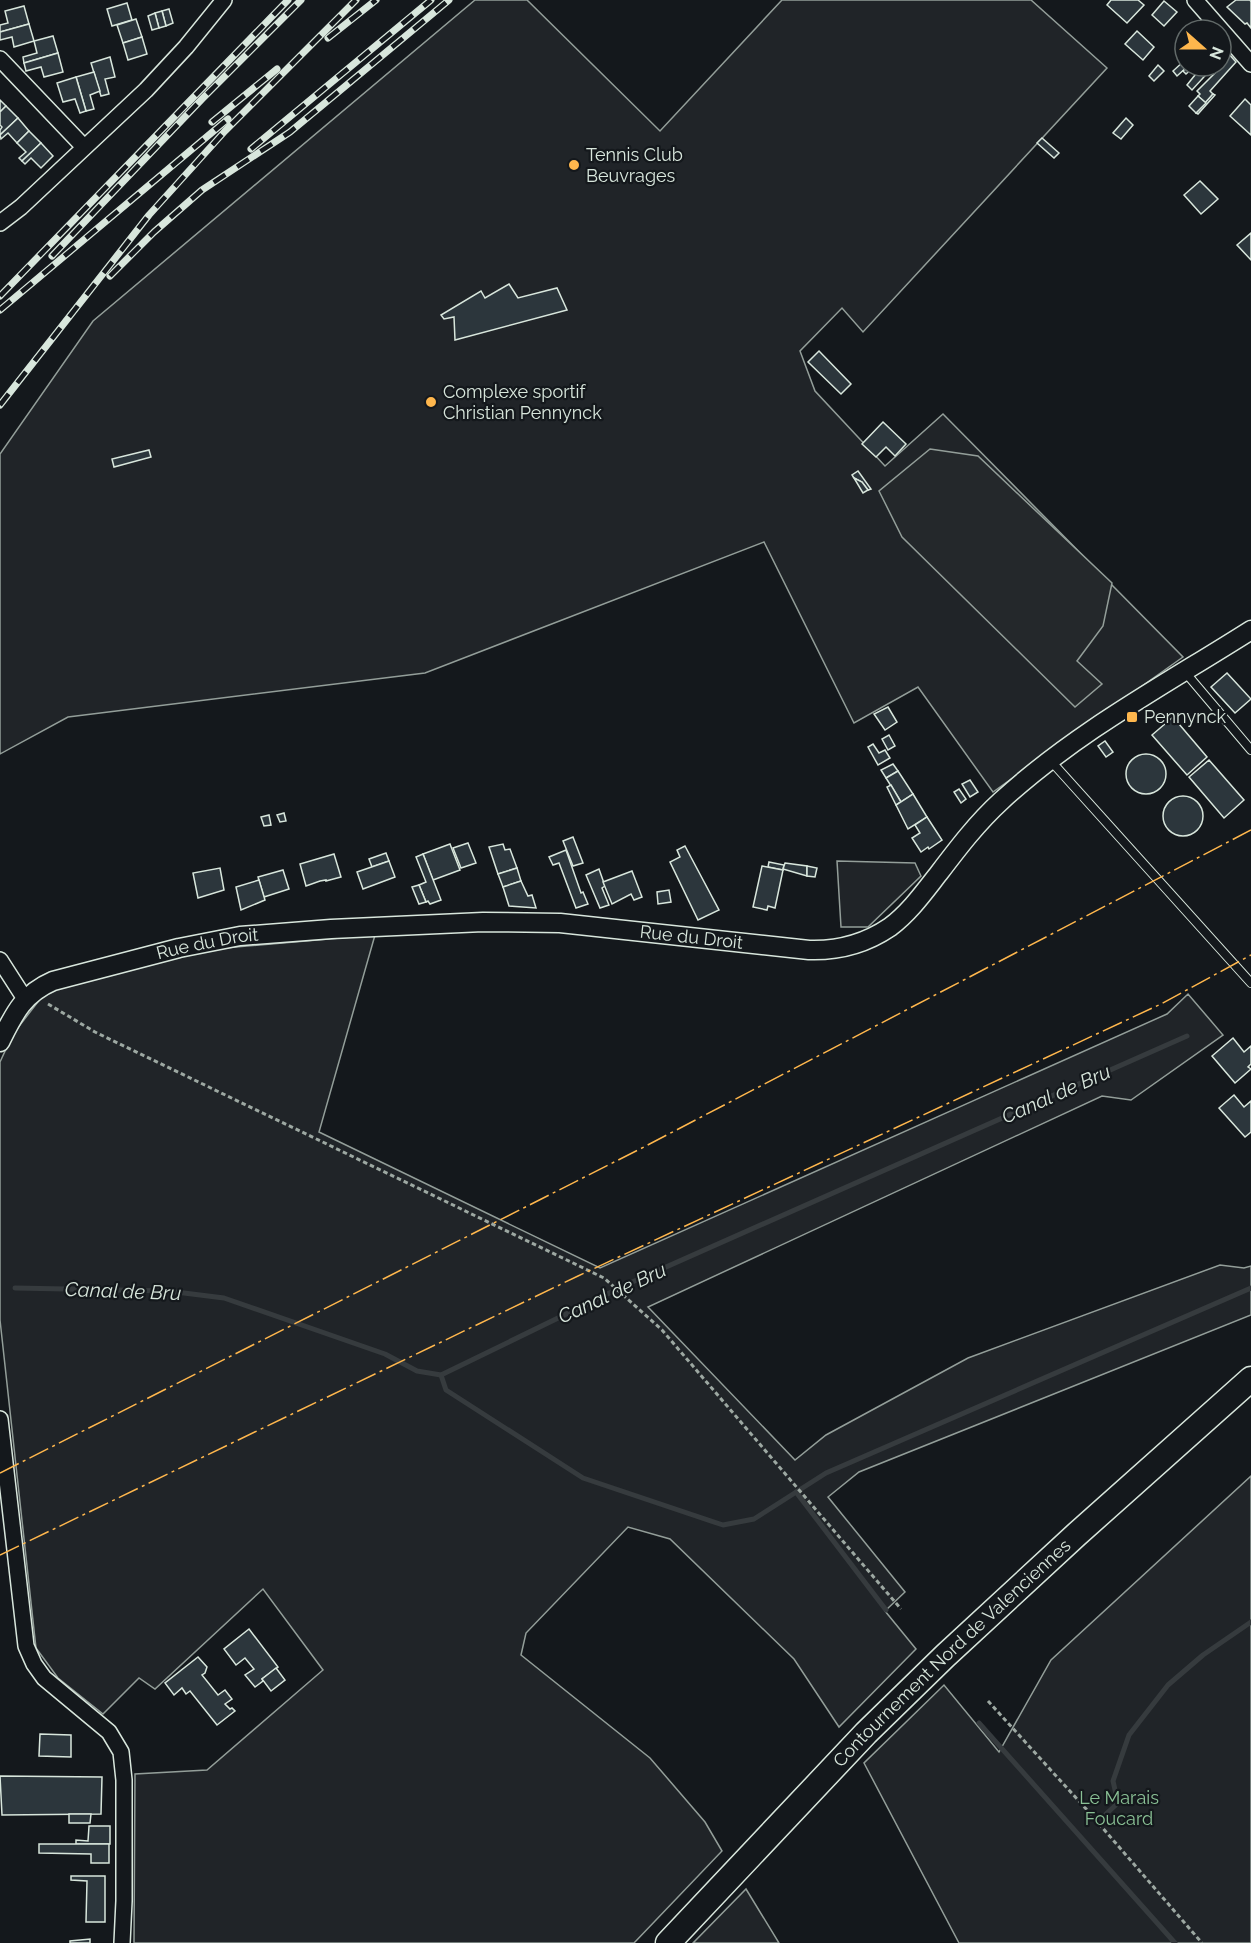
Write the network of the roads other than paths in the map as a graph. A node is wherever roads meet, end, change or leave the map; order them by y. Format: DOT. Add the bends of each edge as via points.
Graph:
graph roads {
  1 [pos="225,0"];
  2 [pos="1195,0"];
  3 [pos="0,59"];
  4 [pos="1251,64"];
  5 [pos="84,147"];
  6 [pos="0,223"];
  7 [pos="1251,630"];
  8 [pos="1185,672"];
  9 [pos="1251,750"];
  10 [pos="1049,759"];
  11 [pos="0,960"];
  12 [pos="1251,983"];
  13 [pos="28,996"];
  14 [pos="0,1042"];
  15 [pos="1251,1379"];
  16 [pos="0,1419"];
  17 [pos="122,1943"];
  18 [pos="668,1943"];
  1 -- 5 [label="street" via="166,69"];
  2 -- 4 [label="street"];
  3 -- 5 [label="street"];
  5 -- 6 [label="street"];
  7 -- 8 [label="street, Rue du Droit"];
  8 -- 9 [label="lane"];
  8 -- 10 [label="street, Rue du Droit"];
  10 -- 12 [label="lane"];
  10 -- 13 [label="street, Rue du Droit" via="975,827 908,911 874,937 847,947 809,950 542,922 331,929 203,942 61,978"];
  11 -- 13 [label="street"];
  13 -- 14 [label="street, Rue du Droit"];
  15 -- 18 [label="main road, Contournement Nord de Valenciennes" via="945,1656 866,1733"];
  16 -- 17 [label="street" via="26,1646 44,1678 109,1732 121,1752"];
}
